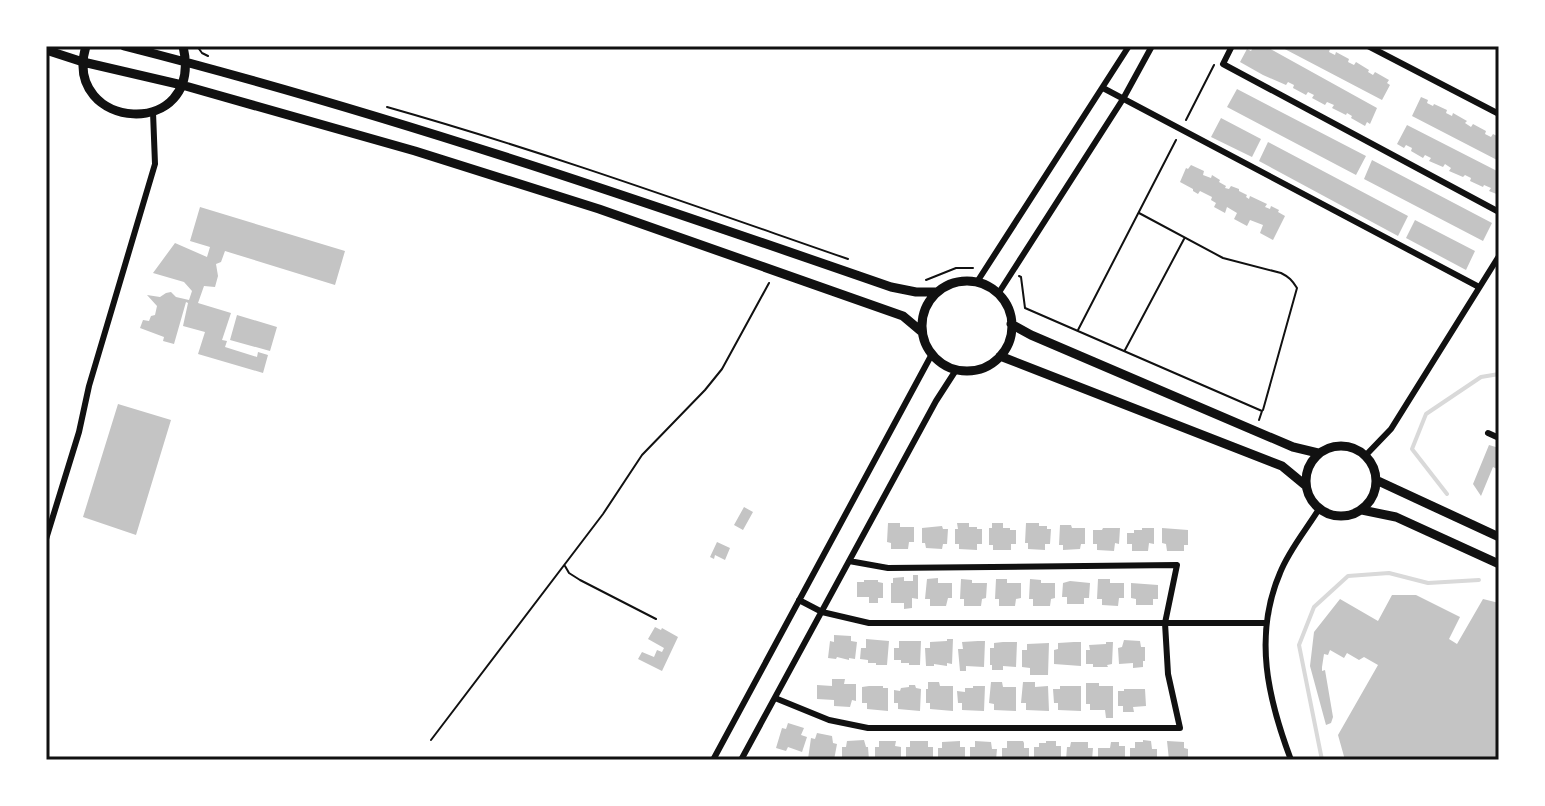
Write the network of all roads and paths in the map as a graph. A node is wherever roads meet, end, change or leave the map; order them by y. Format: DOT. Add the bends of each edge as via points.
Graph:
graph roads {
  1 [pos="86,46"];
  2 [pos="124,46"];
  3 [pos="183,46"];
  4 [pos="197,46"];
  5 [pos="1129,46"];
  6 [pos="1152,46"];
  7 [pos="1232,46"];
  8 [pos="1368,46"];
  9 [pos="46,50"];
  10 [pos="210,58"];
  11 [pos="1216,60"];
  12 [pos="83,62"];
  13 [pos="187,62"];
  14 [pos="182,85"];
  15 [pos="1103,88"];
  16 [pos="1123,99"];
  17 [pos="375,104"];
  18 [pos="153,112"];
  19 [pos="1499,114"];
  20 [pos="1181,130"];
  21 [pos="1499,212"];
  22 [pos="1139,213"];
  23 [pos="1185,237"];
  24 [pos="1499,256"];
  25 [pos="850,260"];
  26 [pos="990,262"];
  27 [pos="776,270"];
  28 [pos="1011,274"];
  29 [pos="921,282"];
  30 [pos="977,282"];
  31 [pos="1479,287"];
  32 [pos="937,292"];
  33 [pos="998,294"];
  34 [pos="1011,324"];
  35 [pos="1078,331"];
  36 [pos="922,332"];
  37 [pos="1124,351"];
  38 [pos="932,354"];
  39 [pos="1000,356"];
  40 [pos="956,370"];
  41 [pos="1262,411"];
  42 [pos="1256,431"];
  43 [pos="1488,433"];
  44 [pos="1499,438"];
  45 [pos="1318,453"];
  46 [pos="1366,455"];
  47 [pos="1376,480"];
  48 [pos="1305,485"];
  49 [pos="1319,509"];
  50 [pos="1362,510"];
  51 [pos="1499,537"];
  52 [pos="46,539"];
  53 [pos="849,561"];
  54 [pos="565,564"];
  55 [pos="1499,564"];
  56 [pos="799,600"];
  57 [pos="822,612"];
  58 [pos="656,619"];
  59 [pos="1165,623"];
  60 [pos="1266,623"];
  61 [pos="775,698"];
  62 [pos="431,740"];
  63 [pos="713,760"];
  64 [pos="741,760"];
  65 [pos="1291,760"];
  1 -- 12 [label="main road"];
  2 -- 13 [label="main road"];
  3 -- 13 [label="main road"];
  4 -- 10 [label="path"];
  5 -- 15 [label="street"];
  6 -- 16 [label="street"];
  7 -- 21 [label="street" via="1223,64"];
  8 -- 19 [label="street"];
  9 -- 12 [label="main road"];
  11 -- 20 [label="path"];
  12 -- 14 [label="main road"];
  12 -- 18 [label="main road" via="86,82 97,99 114,111"];
  13 -- 14 [label="main road"];
  13 -- 32 [label="main road" via="580,180 891,287"];
  14 -- 18 [label="main road" via="170,102"];
  14 -- 27 [label="main road" via="429,156"];
  15 -- 16 [label="street"];
  15 -- 26 [label="street"];
  16 -- 20 [label="street"];
  16 -- 28 [label="street"];
  17 -- 25 [label="path" via="599,172"];
  18 -- 52 [label="street" via="155,164"];
  20 -- 22 [label="path"];
  20 -- 31 [label="street"];
  22 -- 23 [label="path"];
  22 -- 35 [label="path"];
  23 -- 37 [label="path"];
  23 -- 41 [label="path" via="1223,258 1289,277 1297,288"];
  24 -- 31 [label="street"];
  26 -- 29 [label="path"];
  26 -- 30 [label="street"];
  27 -- 36 [label="main road" via="903,316"];
  27 -- 54 [label="path" via="722,369 642,455"];
  28 -- 33 [label="street"];
  28 -- 35 [label="path" via="1021,277 1025,308"];
  30 -- 32 [label="main road" via="949,284"];
  30 -- 33 [label="main road"];
  31 -- 46 [label="street" via="1391,429"];
  32 -- 36 [label="main road" via="922,317"];
  33 -- 34 [label="main road"];
  34 -- 39 [label="main road"];
  34 -- 42 [label="main road"];
  35 -- 37 [label="path"];
  36 -- 38 [label="main road"];
  37 -- 41 [label="path"];
  38 -- 40 [label="main road"];
  38 -- 56 [label="street"];
  39 -- 40 [label="main road" via="980,369"];
  39 -- 48 [label="main road" via="1282,466"];
  40 -- 53 [label="street"];
  41 -- 42 [label="path"];
  42 -- 45 [label="main road"];
  43 -- 44 [label="street"];
  45 -- 46 [label="main road" via="1337,445"];
  45 -- 48 [label="main road" via="1310,462"];
  46 -- 47 [label="main road"];
  47 -- 50 [label="main road"];
  47 -- 51 [label="main road"];
  48 -- 49 [label="main road"];
  49 -- 50 [label="main road" via="1340,516"];
  49 -- 60 [label="street" via="1280,572"];
  50 -- 55 [label="main road" via="1396,517"];
  53 -- 57 [label="street"];
  53 -- 59 [label="street" via="888,568 1177,565"];
  54 -- 58 [label="path" via="580,580"];
  54 -- 62 [label="path"];
  56 -- 57 [label="street"];
  56 -- 63 [label="street"];
  57 -- 59 [label="street" via="869,623"];
  57 -- 61 [label="street"];
  59 -- 60 [label="street"];
  59 -- 61 [label="street" via="1168,674 1180,728 868,728 829,720"];
  60 -- 65 [label="street" via="1270,694"];
  61 -- 64 [label="street"];
}
